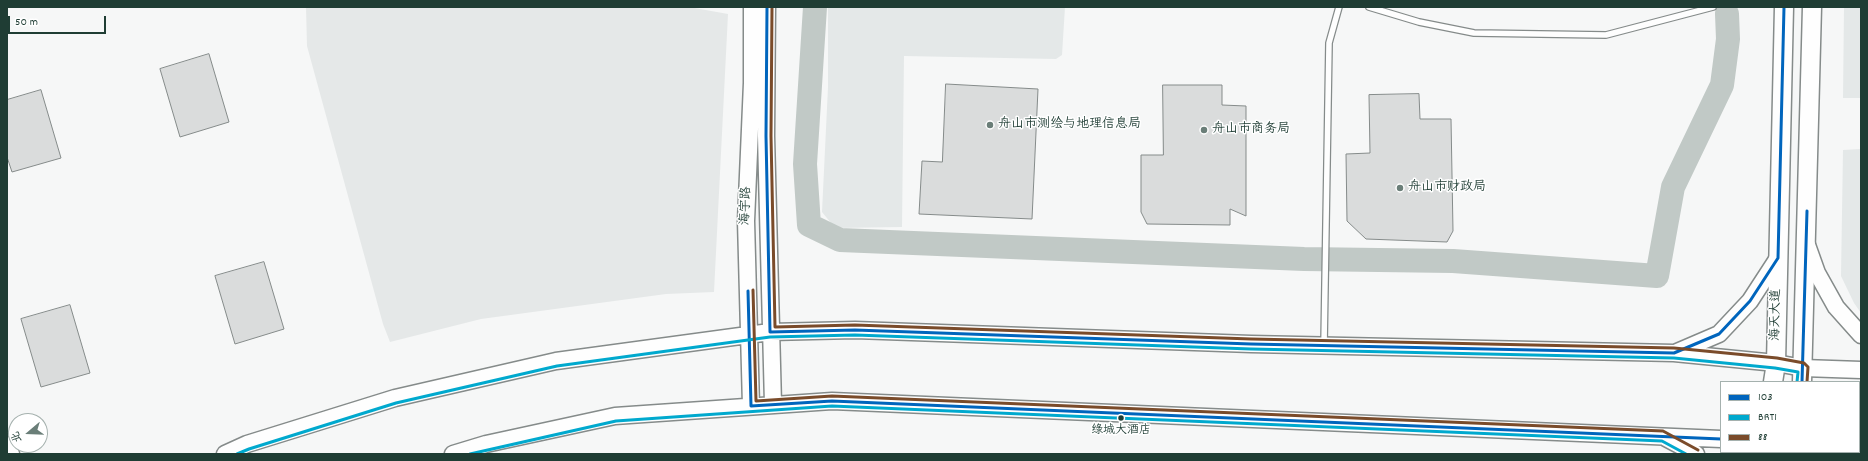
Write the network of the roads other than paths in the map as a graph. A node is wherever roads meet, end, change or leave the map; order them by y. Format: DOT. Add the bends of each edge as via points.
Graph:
graph roads {
  1 [pos="752,7"];
  2 [pos="767,7"];
  3 [pos="1339,7"];
  4 [pos="1369,7"];
  5 [pos="1714,7"];
  6 [pos="1784,7"];
  7 [pos="1812,7"];
  8 [pos="1806,245"];
  9 [pos="1778,258"];
  10 [pos="770,332"];
  11 [pos="749,334"];
  12 [pos="1861,335"];
  13 [pos="1324,345"];
  14 [pos="1674,353"];
  15 [pos="1776,363"];
  16 [pos="1861,370"];
  17 [pos="1803,375"];
  18 [pos="1773,381"];
  19 [pos="773,404"];
  20 [pos="751,406"];
  21 [pos="1663,436"];
  22 [pos="1720,438"];
  23 [pos="7,445"];
  24 [pos="11,454"];
  25 [pos="225,454"];
  26 [pos="453,454"];
  27 [pos="1696,454"];
  1 -- 11 [label="street, 海宇路" via="752,83 746,221"];
  2 -- 10 [label="street, 海宇路" via="766,136"];
  3 -- 13 [label="lane" via="1329,43"];
  4 -- 5 [label="lane" via="1419,22 1474,33 1606,35"];
  6 -- 9 [label="main road, 海天大道"];
  7 -- 8 [label="main road"];
  8 -- 12 [label="street" via="1817,273 1836,307"];
  8 -- 17 [label="main road"];
  9 -- 14 [label="street" via="1750,301 1719,334"];
  9 -- 15 [label="main road, 海天大道"];
  10 -- 11 [label="street"];
  10 -- 13 [label="street" via="855,330"];
  10 -- 19 [label="street, 海宇路"];
  11 -- 20 [label="street, 海宇路"];
  11 -- 25 [label="street" via="556,361 395,398 247,444"];
  13 -- 14 [label="street"];
  14 -- 15 [label="street"];
  15 -- 17 [label="street"];
  15 -- 18 [label="main road, 海天大道"];
  16 -- 17 [label="street"];
  19 -- 20 [label="street"];
  19 -- 21 [label="street" via="832,400"];
  20 -- 26 [label="street" via="615,416 486,444"];
  21 -- 22 [label="street"];
  21 -- 27 [label="street"];
  23 -- 24 [label="street"];
}
